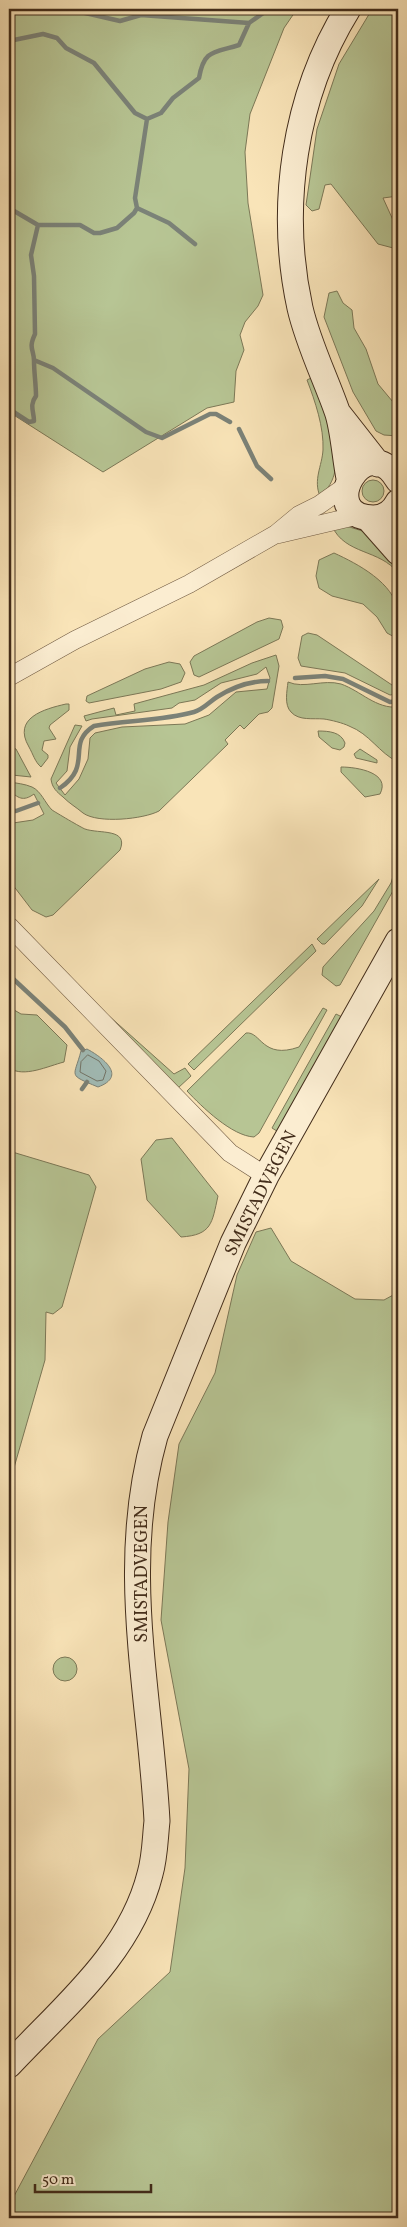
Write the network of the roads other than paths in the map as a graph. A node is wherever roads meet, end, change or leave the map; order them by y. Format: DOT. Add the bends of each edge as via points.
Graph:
graph roads {
  1 [pos="348,9"];
  2 [pos="338,413"];
  3 [pos="378,464"];
  4 [pos="398,480"];
  5 [pos="347,482"];
  6 [pos="398,504"];
  7 [pos="364,517"];
  8 [pos="276,534"];
  9 [pos="398,552"];
  10 [pos="9,677"];
  11 [pos="9,926"];
  12 [pos="398,941"];
  13 [pos="266,1176"];
  14 [pos="9,2065"];
  1 -- 2 [label="street" via="317,69 299,134 291,191 291,249 300,309"];
  2 -- 3 [label="street"];
  2 -- 5 [label="street"];
  3 -- 4 [label="street" via="393,472"];
  3 -- 5 [label="street" via="361,466"];
  5 -- 7 [label="street" via="348,503"];
  5 -- 8 [label="street"];
  6 -- 7 [label="street" via="385,516"];
  7 -- 8 [label="street"];
  7 -- 9 [label="street"];
  8 -- 10 [label="street" via="189,584"];
  11 -- 13 [label="street" via="230,1153"];
  12 -- 13 [label="street, SMISTADVEGEN"];
  13 -- 14 [label="street, SMISTADVEGEN" via="233,1243 155,1436 140,1504 138,1618 157,1821 150,1875 134,1917 114,1951 66,2008"];
}
